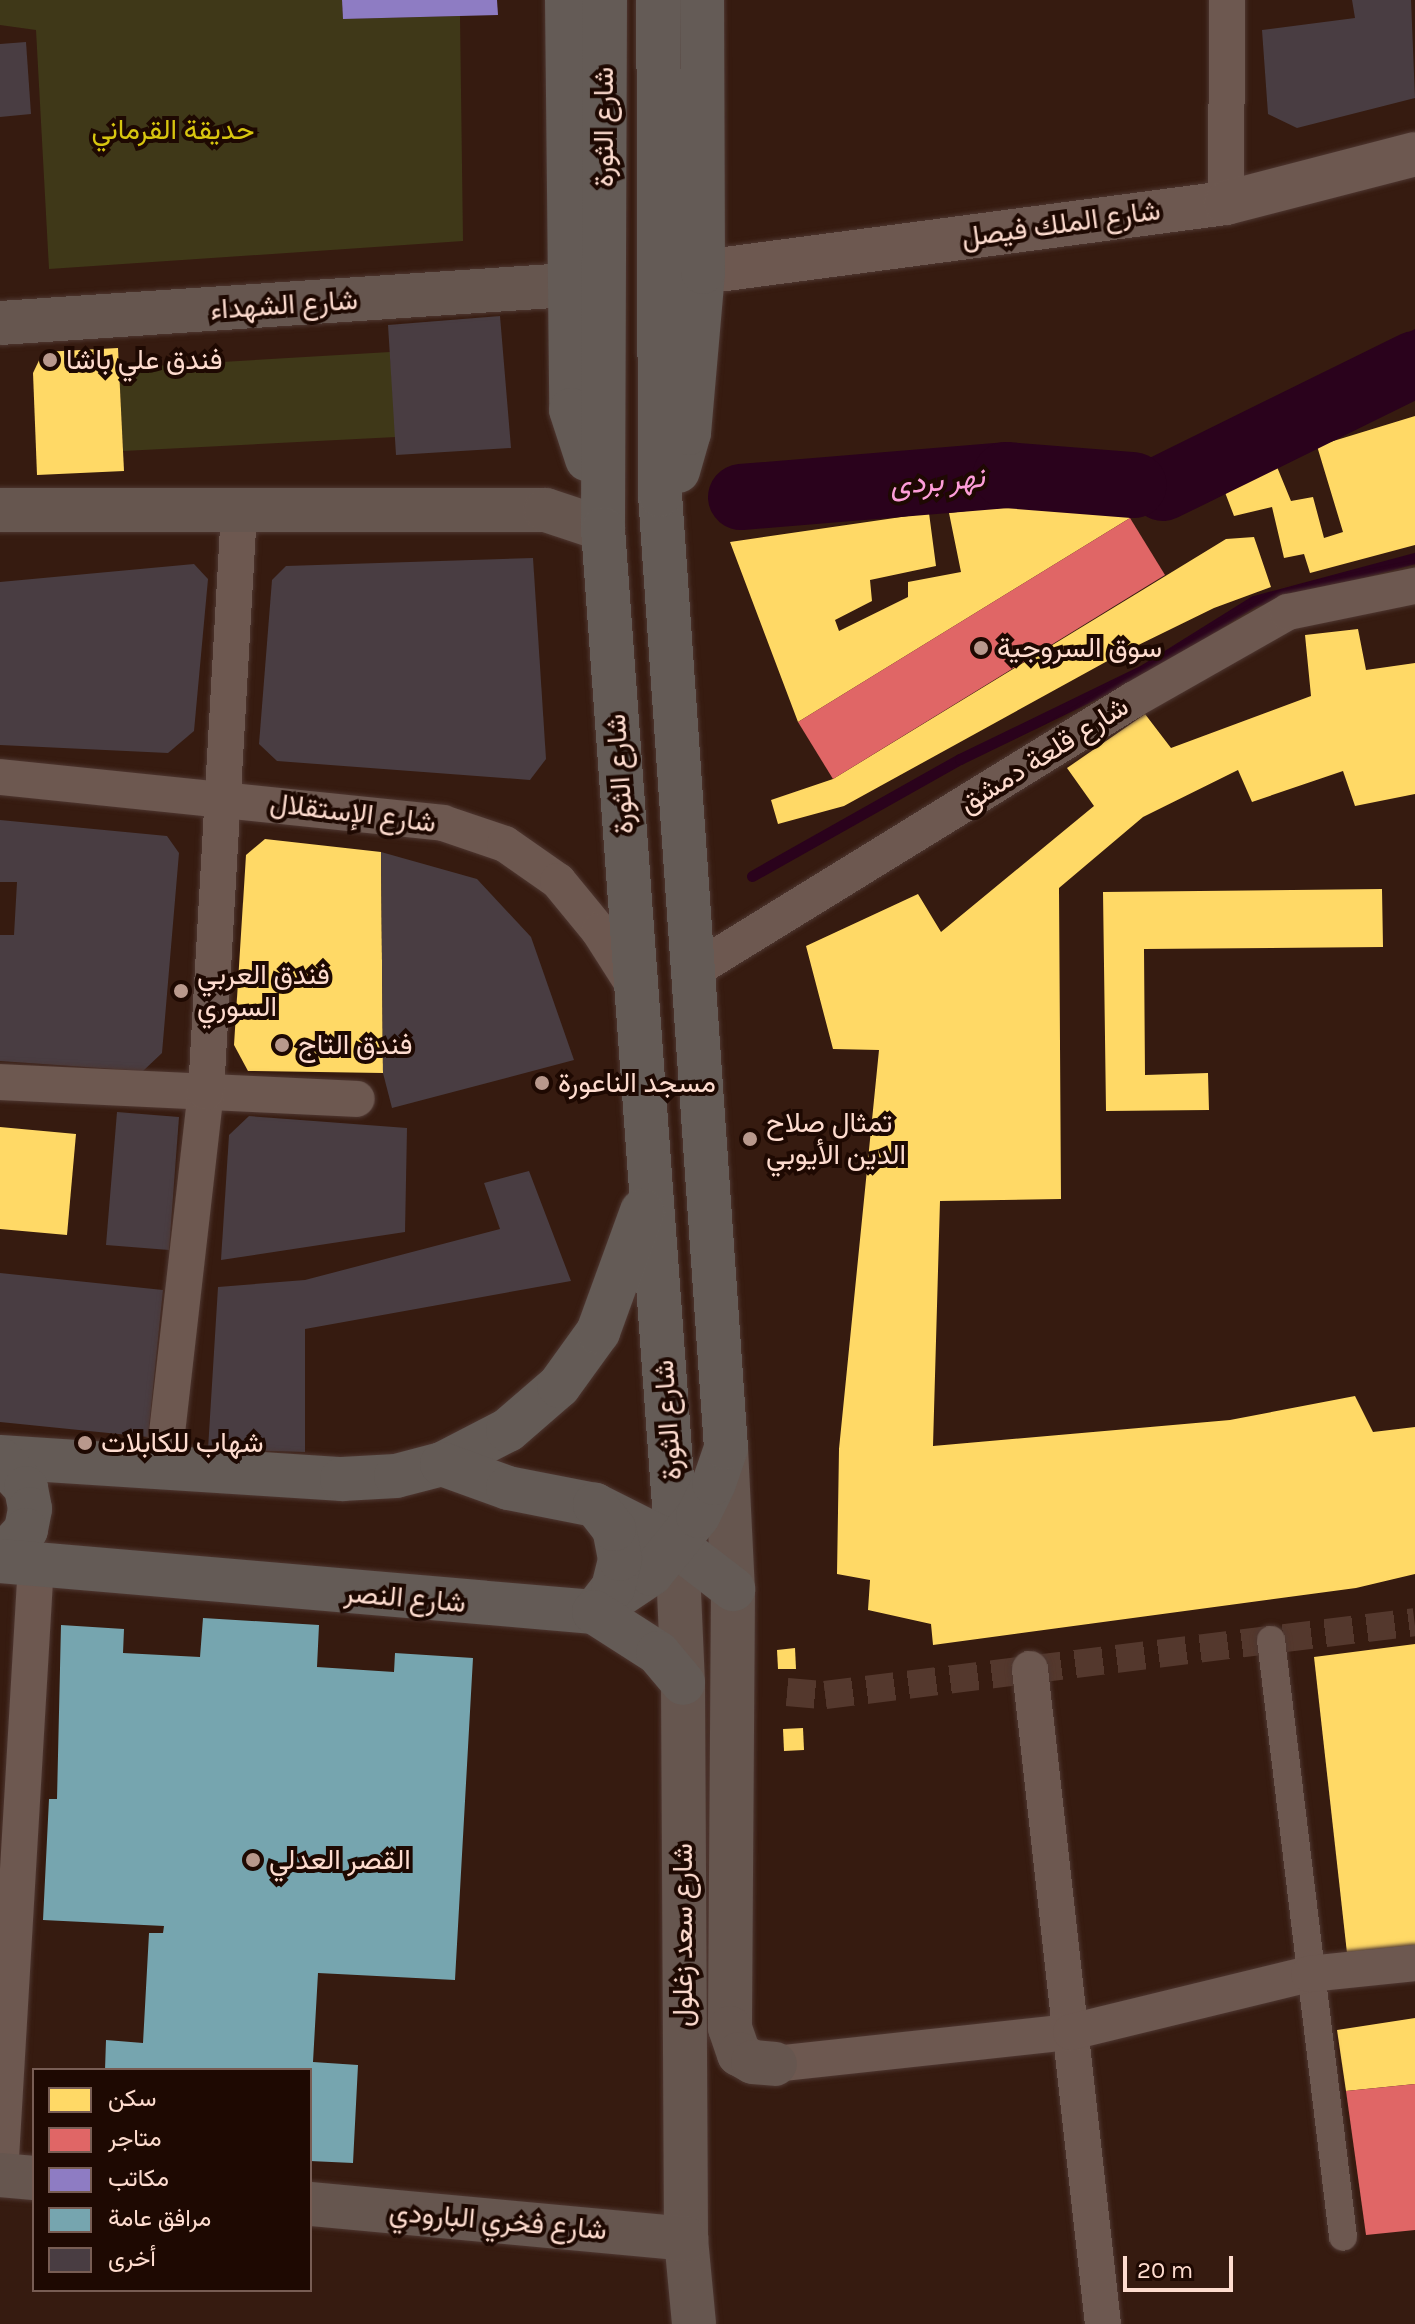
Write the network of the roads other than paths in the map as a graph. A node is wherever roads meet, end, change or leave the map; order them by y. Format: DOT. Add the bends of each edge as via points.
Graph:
graph roads {
  1 [pos="567,0"];
  2 [pos="605,0"];
  3 [pos="658,0"];
  4 [pos="702,0"];
  5 [pos="1227,0"];
  6 [pos="1415,154"];
  7 [pos="1226,203"];
  8 [pos="703,272"];
  9 [pos="568,285"];
  10 [pos="0,323"];
  11 [pos="601,484"];
  12 [pos="660,495"];
  13 [pos="0,510"];
  14 [pos="239,510"];
  15 [pos="603,529"];
  16 [pos="1415,586"];
  17 [pos="0,777"];
  18 [pos="224,798"];
  19 [pos="693,971"];
  20 [pos="636,989"];
  21 [pos="0,1082"];
  22 [pos="206,1092"];
  23 [pos="357,1099"];
  24 [pos="650,1185"];
  25 [pos="726,1448"];
  26 [pos="0,1458"];
  27 [pos="442,1464"];
  28 [pos="163,1468"];
  29 [pos="595,1505"];
  30 [pos="677,1546"];
  31 [pos="12,1561"];
  32 [pos="733,1589"];
  33 [pos="594,1612"];
  34 [pos="1271,1640"];
  35 [pos="1030,1669"];
  36 [pos="683,1683"];
  37 [pos="1415,1963"];
  38 [pos="1309,1974"];
  39 [pos="1071,2032"];
  40 [pos="775,2064"];
  41 [pos="0,2175"];
  42 [pos="32,2178"];
  43 [pos="312,2204"];
  44 [pos="1343,2237"];
  45 [pos="686,2239"];
  46 [pos="694,2324"];
  47 [pos="1103,2324"];
  1 -- 9 [label="highway"];
  2 -- 11 [label="highway, شارع الثورة"];
  3 -- 12 [label="highway, شارع الثورة"];
  4 -- 8 [label="highway"];
  5 -- 7 [label="street"];
  6 -- 7 [label="street, شارع الملك فيصل"];
  7 -- 8 [label="street, شارع الملك فيصل"];
  8 -- 12 [label="highway" via="689,433 680,466"];
  9 -- 10 [label="main road, شارع الشهداء"];
  9 -- 11 [label="highway" via="571,410 582,448"];
  11 -- 15 [label="highway, شارع الثورة"];
  12 -- 19 [label="highway, شارع الثورة"];
  13 -- 14 [label="main road"];
  14 -- 15 [label="main road" via="546,510"];
  14 -- 18 [label="street"];
  15 -- 20 [label="highway, شارع الثورة"];
  16 -- 19 [label="street, شارع قلعة دمشق" via="1288,612 1133,700"];
  17 -- 18 [label="street, شارع الإستقلال"];
  18 -- 20 [label="street, شارع الإستقلال" via="443,823 505,844 558,881"];
  18 -- 22 [label="street"];
  19 -- 25 [label="highway, شارع الثورة"];
  20 -- 24 [label="highway, شارع الثورة"];
  21 -- 22 [label="street"];
  22 -- 23 [label="street"];
  22 -- 28 [label="street"];
  24 -- 27 [label="highway" via="624,1271 598,1332 559,1386 508,1430"];
  24 -- 30 [label="highway, شارع الثورة"];
  25 -- 30 [label="highway" via="709,1494"];
  25 -- 32 [label="main road"];
  26 -- 28 [label="highway"];
  26 -- 31 [label="highway" via="26,1488 30,1509"];
  27 -- 28 [label="highway" via="396,1476 342,1479"];
  27 -- 29 [label="highway" via="508,1488"];
  29 -- 30 [label="highway"];
  29 -- 33 [label="highway" via="614,1529 620,1559 613,1588"];
  30 -- 32 [label="highway"];
  30 -- 33 [label="highway" via="651,1574"];
  30 -- 36 [label="main road, شارع سعد زغلول"];
  31 -- 33 [label="highway, شارع النصر"];
  31 -- 41 [label="street"];
  32 -- 40 [label="main road" via="730,2028 739,2054"];
  33 -- 36 [label="highway" via="658,1653"];
  34 -- 38 [label="street"];
  35 -- 39 [label="street"];
  36 -- 45 [label="main road, شارع سعد زغلول"];
  37 -- 38 [label="street"];
  38 -- 39 [label="street"];
  38 -- 44 [label="street"];
  39 -- 40 [label="street"];
  39 -- 47 [label="street"];
  41 -- 42 [label="main road"];
  43 -- 45 [label="main road, شارع فخري البارودي"];
  45 -- 46 [label="main road, شارع سعد زغلول"];
}
